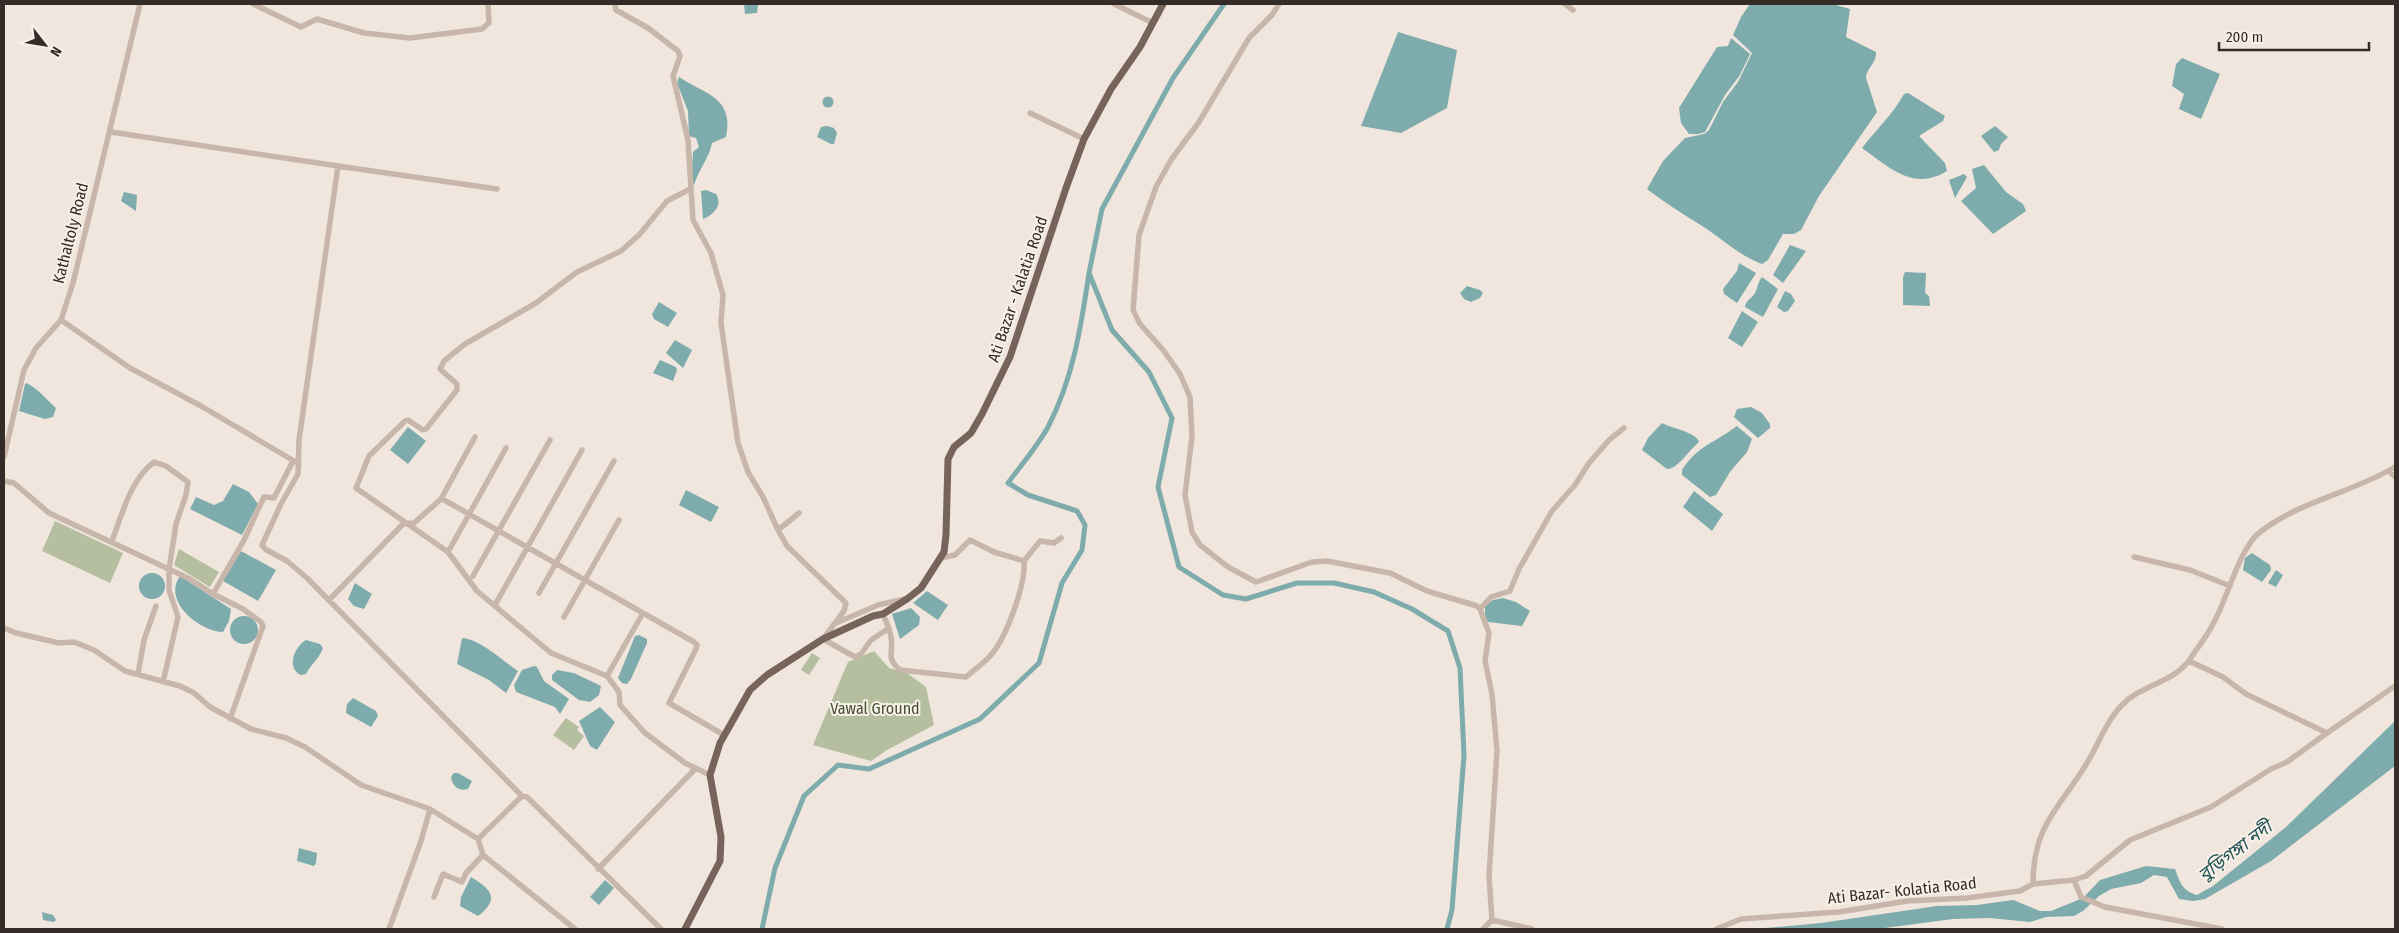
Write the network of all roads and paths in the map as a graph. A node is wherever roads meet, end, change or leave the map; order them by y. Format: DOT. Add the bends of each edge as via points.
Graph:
graph roads {
  1 [pos="140,4"];
  2 [pos="488,4"];
  3 [pos="615,4"];
  4 [pos="1114,4"];
  5 [pos="1163,4"];
  6 [pos="1278,4"];
  7 [pos="1566,4"];
  8 [pos="255,5"];
  9 [pos="1573,10"];
  10 [pos="1153,23"];
  11 [pos="1030,113"];
  12 [pos="111,132"];
  13 [pos="1084,139"];
  14 [pos="338,166"];
  15 [pos="497,189"];
  16 [pos="690,189"];
  17 [pos="61,320"];
  18 [pos="1624,428"];
  19 [pos="475,437"];
  20 [pos="550,440"];
  21 [pos="506,448"];
  22 [pos="582,450"];
  23 [pos="4,457"];
  24 [pos="614,462"];
  25 [pos="296,463"];
  26 [pos="2395,467"];
  27 [pos="2389,470"];
  28 [pos="2395,477"];
  29 [pos="4,480"];
  30 [pos="441,499"];
  31 [pos="799,513"];
  32 [pos="470,514"];
  33 [pos="619,520"];
  34 [pos="407,523"];
  35 [pos="498,530"];
  36 [pos="778,530"];
  37 [pos="1061,538"];
  38 [pos="112,541"];
  39 [pos="528,546"];
  40 [pos="448,552"];
  41 [pos="941,558"];
  42 [pos="2134,558"];
  43 [pos="1024,561"];
  44 [pos="556,563"];
  45 [pos="170,568"];
  46 [pos="473,576"];
  47 [pos="585,580"];
  48 [pos="2230,586"];
  49 [pos="539,593"];
  50 [pos="213,594"];
  51 [pos="907,599"];
  52 [pos="329,600"];
  53 [pos="495,605"];
  54 [pos="156,606"];
  55 [pos="1480,609"];
  56 [pos="643,613"];
  57 [pos="883,614"];
  58 [pos="564,617"];
  59 [pos="834,625"];
  60 [pos="4,628"];
  61 [pos="889,628"];
  62 [pos="823,639"];
  63 [pos="2189,661"];
  64 [pos="138,674"];
  65 [pos="607,676"];
  66 [pos="163,682"];
  67 [pos="2395,686"];
  68 [pos="230,719"];
  69 [pos="2327,733"];
  70 [pos="724,735"];
  71 [pos="695,769"];
  72 [pos="710,775"];
  73 [pos="522,796"];
  74 [pos="430,808"];
  75 [pos="478,839"];
  76 [pos="484,854"];
  77 [pos="598,869"];
  78 [pos="2074,880"];
  79 [pos="2033,884"];
  80 [pos="434,897"];
  81 [pos="1492,920"];
  82 [pos="389,929"];
  83 [pos="575,929"];
  84 [pos="661,929"];
  85 [pos="685,929"];
  86 [pos="1483,929"];
  87 [pos="1532,929"];
  88 [pos="1716,929"];
  89 [pos="2222,929"];
  1 -- 12 [label="street, Kathaltoly Road" via="119,85"];
  2 -- 8 [label="street" via="489,23 482,28 410,38 364,32 317,19 300,27"];
  3 -- 16 [label="street" via="616,10 648,28 678,51 680,56 673,76 688,140"];
  4 -- 10 [label="street"];
  5 -- 10 [label="main road, Ati Bazar - Kalatia Road"];
  6 -- 55 [label="street" via="1250,38 1199,122 1171,160 1156,187 1138,235 1133,310 1140,324 1180,374 1190,397 1192,436 1185,495 1192,532 1200,545 1214,556 1256,582 1312,562 1327,561 1390,573 1428,591"];
  7 -- 9 [label="street"];
  10 -- 13 [label="main road, Ati Bazar - Kalatia Road" via="1111,88"];
  11 -- 13 [label="street"];
  12 -- 14 [label="street"];
  12 -- 17 [label="street, Kathaltoly Road"];
  13 -- 41 [label="main road, Ati Bazar - Kalatia Road" via="1010,357 982,414 948,459 946,536"];
  14 -- 15 [label="street"];
  14 -- 25 [label="street"];
  16 -- 34 [label="street" via="667,201 639,235 620,251 577,272 444,361 440,369 457,384 457,390 426,429 405,421 369,456 356,488"];
  16 -- 36 [label="street" via="693,220 711,253 723,295 721,323 738,443 748,472"];
  17 -- 23 [label="street, Kathaltoly Road" via="36,348 24,370"];
  17 -- 25 [label="street" via="130,368"];
  18 -- 55 [label="street" via="1604,445 1571,491 1552,511 1519,569 1511,590 1491,597"];
  19 -- 30 [label="street"];
  20 -- 35 [label="street"];
  21 -- 32 [label="street"];
  22 -- 39 [label="street"];
  24 -- 44 [label="street"];
  25 -- 50 [label="street" via="274,498 264,497"];
  25 -- 52 [label="street" via="298,474 262,545 265,550 287,561"];
  26 -- 27 [label="street"];
  27 -- 28 [label="street"];
  27 -- 48 [label="street" via="2286,516 2258,534 2247,549"];
  29 -- 38 [label="street" via="14,483 49,513"];
  30 -- 32 [label="street"];
  30 -- 34 [label="street" via="414,523"];
  31 -- 36 [label="street"];
  32 -- 35 [label="street"];
  32 -- 40 [label="street"];
  33 -- 47 [label="street"];
  34 -- 40 [label="street"];
  34 -- 52 [label="street"];
  35 -- 39 [label="street"];
  35 -- 46 [label="street"];
  36 -- 59 [label="street" via="787,546 846,603"];
  37 -- 43 [label="street" via="1054,544 1040,541"];
  38 -- 45 [label="street" via="140,557"];
  38 -- 45 [label="street" via="143,470 154,462 166,466 188,482 176,524"];
  39 -- 44 [label="street"];
  39 -- 53 [label="street"];
  40 -- 53 [label="street" via="477,591"];
  41 -- 43 [label="street" via="955,555 970,540"];
  41 -- 51 [label="main road, Ati Bazar - Kalatia Road" via="921,588"];
  42 -- 48 [label="street" via="2190,570"];
  43 -- 61 [label="street" via="1022,587 1011,617 991,655 966,677 900,670 890,657 892,641"];
  44 -- 47 [label="street"];
  44 -- 49 [label="street"];
  45 -- 50 [label="street"];
  45 -- 66 [label="street" via="169,590 178,617"];
  47 -- 56 [label="street"];
  47 -- 58 [label="street"];
  48 -- 63 [label="street" via="2213,624"];
  50 -- 68 [label="street" via="243,609 263,626"];
  51 -- 57 [label="main road, Ati Bazar - Kalatia Road"];
  51 -- 59 [label="street" via="878,605"];
  52 -- 73 [label="street"];
  53 -- 65 [label="street" via="551,653"];
  54 -- 64 [label="street" via="144,640"];
  55 -- 81 [label="street" via="1489,633 1485,661 1492,694 1497,752 1489,876"];
  56 -- 65 [label="street"];
  56 -- 70 [label="street" via="697,645 669,703"];
  57 -- 61 [label="street"];
  57 -- 62 [label="main road, Ati Bazar - Kalatia Road"];
  59 -- 62 [label="street"];
  60 -- 64 [label="street" via="59,643 74,642"];
  61 -- 62 [label="street" via="871,640 855,657"];
  62 -- 70 [label="main road" via="767,675 750,690"];
  63 -- 69 [label="street" via="2222,677 2246,694"];
  63 -- 79 [label="street" via="2177,674 2134,695 2121,706 2043,827 2033,865"];
  64 -- 66 [label="street"];
  65 -- 71 [label="street" via="619,692 620,705 646,733"];
  66 -- 68 [label="street" via="187,690"];
  67 -- 69 [label="street"];
  68 -- 74 [label="street" via="305,747 361,785"];
  69 -- 78 [label="street" via="2287,762 2211,807 2130,840 2086,876"];
  70 -- 72 [label="main road"];
  71 -- 72 [label="street"];
  71 -- 77 [label="street"];
  72 -- 85 [label="main road" via="721,837 720,862"];
  73 -- 75 [label="street"];
  73 -- 77 [label="street" via="527,797"];
  74 -- 75 [label="street"];
  74 -- 82 [label="street"];
  75 -- 76 [label="street"];
  76 -- 80 [label="street" via="462,882 443,874"];
  76 -- 83 [label="street"];
  77 -- 84 [label="street"];
  78 -- 79 [label="street, Ati Bazar- Kolatia Road"];
  78 -- 89 [label="street" via="2081,897 2105,907"];
  79 -- 88 [label="street, Ati Bazar- Kolatia Road" via="2020,890 1966,898 1741,919"];
  81 -- 86 [label="street"];
  81 -- 87 [label="street"];
}
